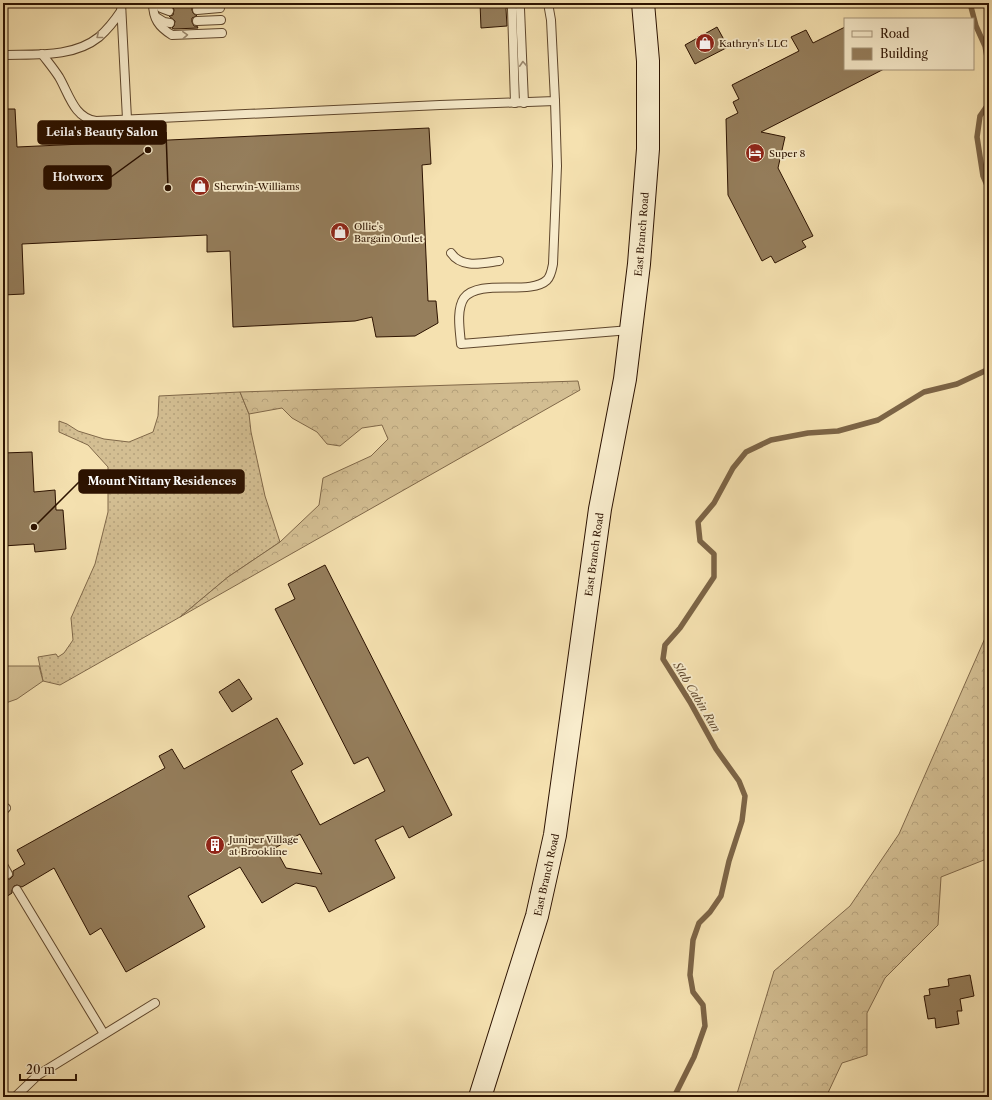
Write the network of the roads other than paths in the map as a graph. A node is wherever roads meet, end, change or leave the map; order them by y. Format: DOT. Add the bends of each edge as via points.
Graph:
graph roads {
  1 [pos="153,3"];
  2 [pos="158,3"];
  3 [pos="548,3"];
  4 [pos="643,3"];
  5 [pos="121,7"];
  6 [pos="220,8"];
  7 [pos="197,10"];
  8 [pos="169,11"];
  9 [pos="153,14"];
  10 [pos="221,20"];
  11 [pos="197,22"];
  12 [pos="170,23"];
  13 [pos="222,33"];
  14 [pos="42,54"];
  15 [pos="3,55"];
  16 [pos="555,101"];
  17 [pos="515,103"];
  18 [pos="524,103"];
  19 [pos="127,119"];
  20 [pos="451,253"];
  21 [pos="499,261"];
  22 [pos="631,330"];
  23 [pos="3,865"];
  24 [pos="8,874"];
  25 [pos="17,890"];
  26 [pos="155,1003"];
  27 [pos="104,1034"];
  28 [pos="15,1097"];
  29 [pos="480,1097"];
  1 -- 9 [label="lane"];
  2 -- 8 [label="lane" via="161,8"];
  3 -- 16 [label="lane"];
  4 -- 22 [label="main road, East Branch Road" via="648,61 648,149"];
  5 -- 14 [label="lane, one-way" via="109,27 80,48"];
  5 -- 19 [label="lane"];
  6 -- 7 [label="lane"];
  9 -- 12 [label="lane"];
  9 -- 13 [label="lane, one-way" via="159,24 172,35"];
  10 -- 11 [label="lane"];
  14 -- 15 [label="lane"];
  14 -- 19 [label="lane" via="83,116 96,121"];
  16 -- 18 [label="lane"];
  16 -- 22 [label="lane" via="557,166 551,273 546,282 536,285 481,289 464,298 460,319 461,344"];
  17 -- 18 [label="lane"];
  18 -- 17 [label="lane, one-way" via="516,9"];
  17 -- 19 [label="lane"];
  20 -- 21 [label="lane" via="454,258 464,263"];
  22 -- 29 [label="main road, East Branch Road" via="626,379 600,509 555,835 537,916"];
  23 -- 24 [label="lane"];
  25 -- 27 [label="lane"];
  26 -- 27 [label="lane"];
  27 -- 28 [label="lane" via="38,1075"];
}
